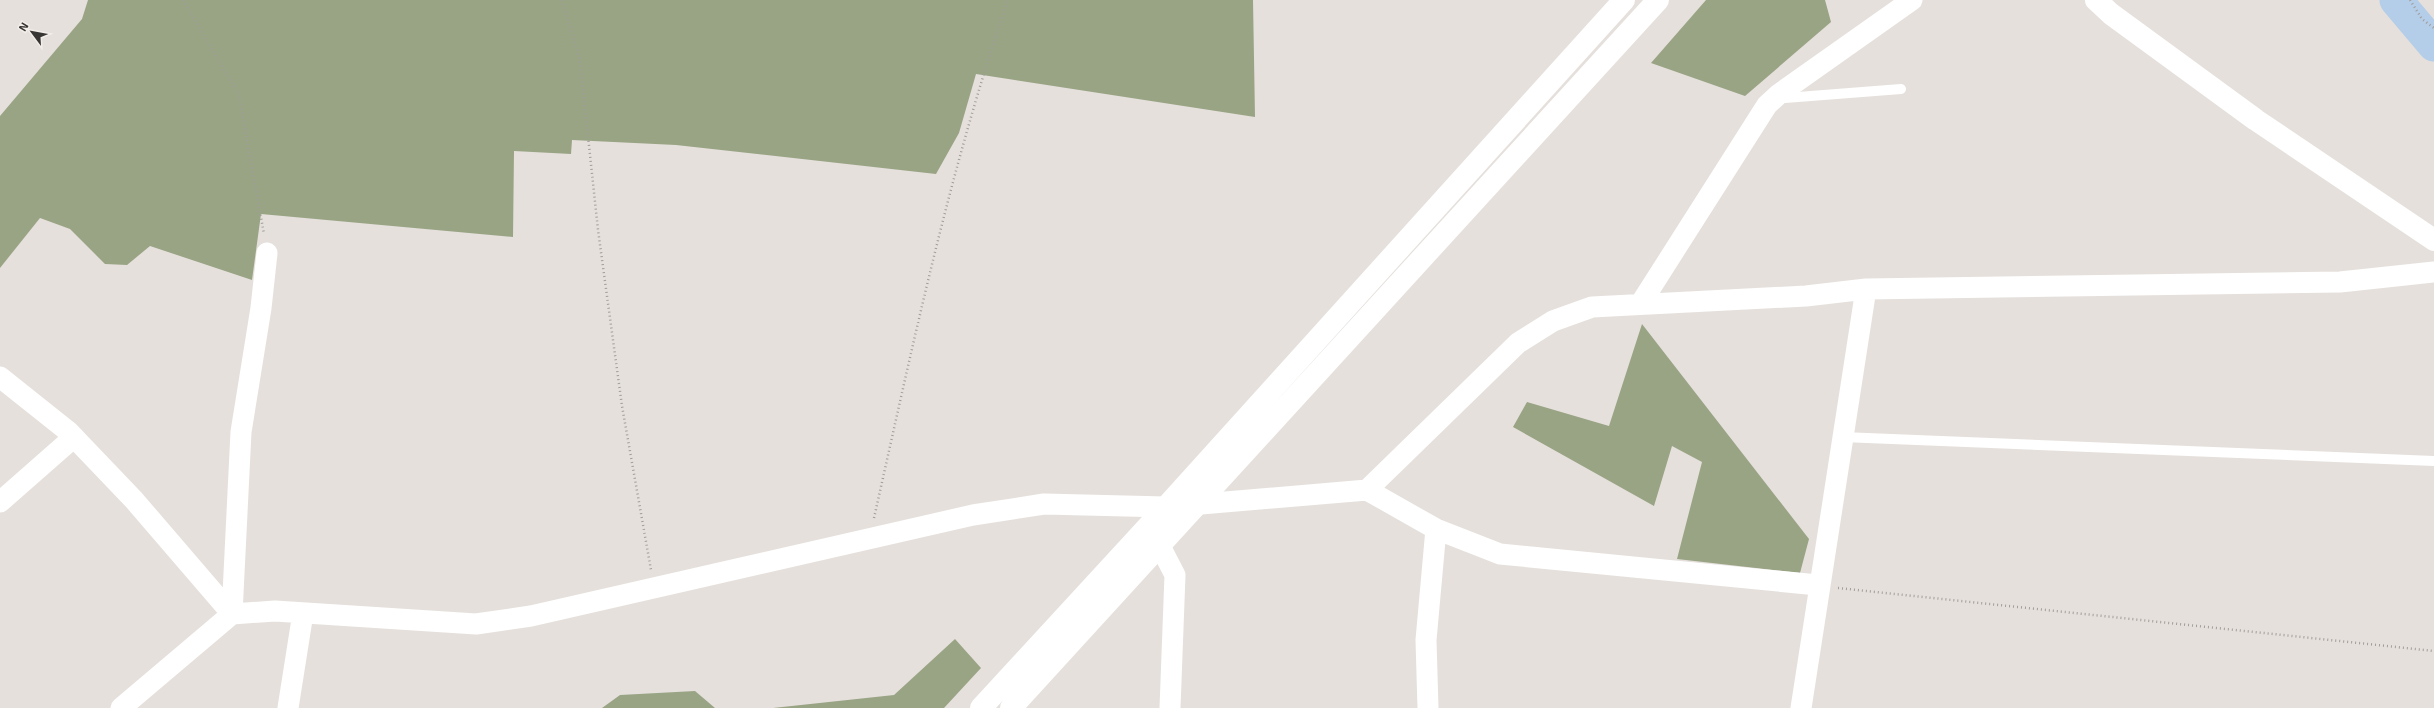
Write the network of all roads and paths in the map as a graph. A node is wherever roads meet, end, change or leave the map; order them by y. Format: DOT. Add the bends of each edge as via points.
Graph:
graph roads {
  1 [pos="183,0"];
  2 [pos="562,0"];
  3 [pos="1008,0"];
  4 [pos="1624,0"];
  5 [pos="1658,0"];
  6 [pos="1912,0"];
  7 [pos="2096,0"];
  8 [pos="2410,0"];
  9 [pos="2434,28"];
  10 [pos="1901,89"];
  11 [pos="1779,94"];
  12 [pos="2434,240"];
  13 [pos="267,253"];
  14 [pos="2434,272"];
  15 [pos="1866,289"];
  16 [pos="1641,303"];
  17 [pos="0,377"];
  18 [pos="1842,437"];
  19 [pos="74,438"];
  20 [pos="2434,461"];
  21 [pos="1366,490"];
  22 [pos="0,502"];
  23 [pos="1199,504"];
  24 [pos="1166,507"];
  25 [pos="1436,529"];
  26 [pos="869,540"];
  27 [pos="1160,546"];
  28 [pos="1818,586"];
  29 [pos="654,588"];
  30 [pos="302,613"];
  31 [pos="232,614"];
  32 [pos="2434,651"];
  33 [pos="121,708"];
  34 [pos="288,708"];
  35 [pos="981,708"];
  36 [pos="1011,708"];
  37 [pos="1170,708"];
  38 [pos="1428,708"];
  39 [pos="1801,708"];
  1 -- 13 [label="path" via="239,95"];
  2 -- 29 [label="path" via="580,61 598,230 621,398"];
  3 -- 26 [label="path" via="982,76 925,292"];
  4 -- 24 [label="street"];
  5 -- 23 [label="street"];
  6 -- 11 [label="street"];
  7 -- 12 [label="street" via="2111,14 2256,120"];
  8 -- 9 [label="path" via="2422,19"];
  10 -- 11 [label="lane" via="1785,98"];
  11 -- 16 [label="street" via="1767,105"];
  13 -- 31 [label="street" via="241,432"];
  14 -- 15 [label="street" via="2340,282"];
  15 -- 16 [label="street" via="1806,296"];
  15 -- 18 [label="street"];
  16 -- 21 [label="street" via="1592,307 1553,322 1518,342"];
  17 -- 19 [label="street"];
  18 -- 20 [label="lane"];
  18 -- 28 [label="street"];
  19 -- 22 [label="street"];
  19 -- 31 [label="street" via="134,500"];
  21 -- 23 [label="street"];
  21 -- 25 [label="street"];
  23 -- 24 [label="street"];
  23 -- 27 [label="street"];
  24 -- 26 [label="street" via="1044,504 973,515"];
  24 -- 35 [label="street"];
  25 -- 28 [label="street" via="1500,554"];
  25 -- 38 [label="street" via="1426,640"];
  26 -- 29 [label="street"];
  27 -- 36 [label="street"];
  27 -- 37 [label="street" via="1176,575"];
  28 -- 32 [label="path"];
  28 -- 39 [label="street"];
  29 -- 30 [label="street" via="531,616 476,624"];
  30 -- 31 [label="street" via="275,611"];
  30 -- 34 [label="street"];
  31 -- 33 [label="street"];
}
